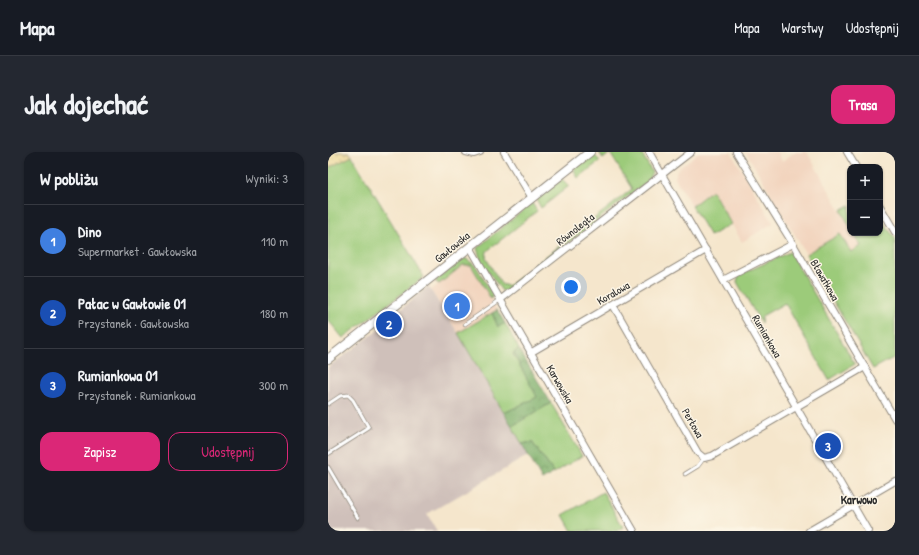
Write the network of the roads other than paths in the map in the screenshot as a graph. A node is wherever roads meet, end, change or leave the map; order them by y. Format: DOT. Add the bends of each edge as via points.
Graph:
graph roads {
  1 [pos="466,152"];
  2 [pos="480,152"];
  3 [pos="504,152"];
  4 [pos="590,152"];
  5 [pos="649,152"];
  6 [pos="691,152"];
  7 [pos="736,152"];
  8 [pos="847,152"];
  9 [pos="854,164"];
  10 [pos="662,175"];
  11 [pos="532,198"];
  12 [pos="883,211"];
  13 [pos="895,232"];
  14 [pos="793,244"];
  15 [pos="470,248"];
  16 [pos="706,250"];
  17 [pos="723,280"];
  18 [pos="500,300"];
  19 [pos="613,305"];
  20 [pos="465,324"];
  21 [pos="530,353"];
  22 [pos="328,359"];
  23 [pos="865,367"];
  24 [pos="328,404"];
  25 [pos="796,407"];
  26 [pos="895,419"];
  27 [pos="328,454"];
  28 [pos="704,458"];
  29 [pos="328,467"];
  30 [pos="685,474"];
  31 [pos="895,482"];
  32 [pos="853,506"];
  33 [pos="358,518"];
  34 [pos="634,531"];
  35 [pos="809,531"];
  36 [pos="868,531"];
  1 -- 2 [label="street"];
  3 -- 11 [label="street"];
  4 -- 11 [label="street, Gawłowska"];
  5 -- 10 [label="street, Rumiankowa"];
  6 -- 10 [label="street, Równoległa"];
  7 -- 14 [label="street, Bławatkowa"];
  8 -- 9 [label="street"];
  10 -- 16 [label="street, Rumiankowa"];
  10 -- 18 [label="street, Równoległa"];
  11 -- 15 [label="street, Gawłowska"];
  12 -- 13 [label="street"];
  14 -- 17 [label="street"];
  14 -- 23 [label="street, Bławatkowa"];
  15 -- 18 [label="street, Karwowska"];
  15 -- 22 [label="street, Gawłowska"];
  16 -- 17 [label="street, Rumiankowa"];
  16 -- 19 [label="street, Koralowa"];
  17 -- 25 [label="street, Rumiankowa"];
  18 -- 20 [label="lane"];
  18 -- 21 [label="street, Karwowska"];
  19 -- 21 [label="street, Koralowa"];
  19 -- 28 [label="street, Perłowa" via="698,452"];
  21 -- 34 [label="street, Karwowska"];
  23 -- 25 [label="street"];
  23 -- 26 [label="street, Bławatkowa"];
  24 -- 27 [label="lane" via="340,396 348,395 369,428"];
  25 -- 28 [label="street" via="712,456"];
  25 -- 32 [label="street, Rumiankowa"];
  28 -- 30 [label="lane" via="698,466"];
  29 -- 33 [label="lane"];
  31 -- 32 [label="street"];
  32 -- 35 [label="street"];
  32 -- 36 [label="street, Rumiankowa"];
}
